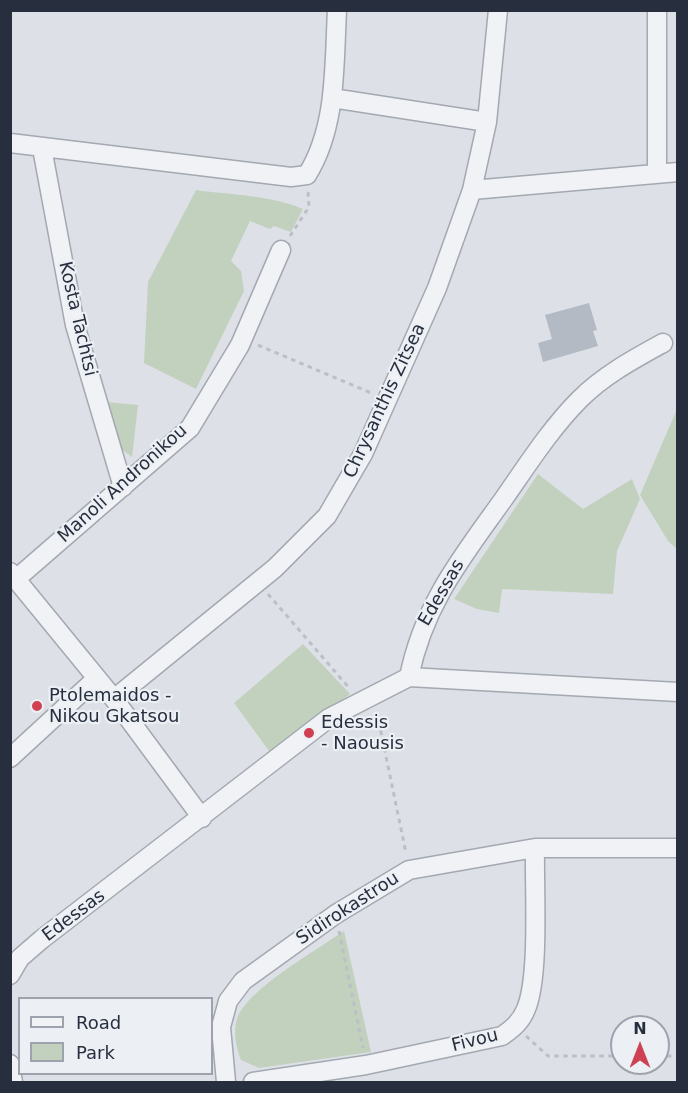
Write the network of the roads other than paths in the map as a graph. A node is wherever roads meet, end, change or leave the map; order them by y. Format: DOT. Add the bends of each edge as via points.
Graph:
graph roads {
  1 [pos="337,10"];
  2 [pos="498,10"];
  3 [pos="657,10"];
  4 [pos="332,98"];
  5 [pos="487,122"];
  6 [pos="10,143"];
  7 [pos="42,148"];
  8 [pos="678,172"];
  9 [pos="657,174"];
  10 [pos="472,190"];
  11 [pos="281,250"];
  12 [pos="663,343"];
  13 [pos="123,487"];
  14 [pos="13,575"];
  15 [pos="409,676"];
  16 [pos="97,678"];
  17 [pos="678,692"];
  18 [pos="114,699"];
  19 [pos="10,758"];
  20 [pos="202,818"];
  21 [pos="535,848"];
  22 [pos="678,848"];
  23 [pos="10,975"];
  24 [pos="10,1064"];
  25 [pos="13,1083"];
  26 [pos="225,1083"];
  27 [pos="253,1083"];
  1 -- 4 [label="street"];
  2 -- 5 [label="street, Chrysanthis Zitsea"];
  3 -- 9 [label="street"];
  4 -- 5 [label="street"];
  4 -- 7 [label="street" via="320,155 307,175 291,177"];
  5 -- 10 [label="street, Chrysanthis Zitsea"];
  6 -- 7 [label="street"];
  7 -- 13 [label="street, Kosta Tachtsi" via="75,325"];
  8 -- 9 [label="street"];
  9 -- 10 [label="street"];
  10 -- 18 [label="street, Chrysanthis Zitsea" via="437,288 363,454 327,516 257,582"];
  11 -- 13 [label="street, Manoli Andronikou" via="243,339 190,428"];
  12 -- 15 [label="street, Edessas" via="614,371 580,399 538,449 448,579 416,643"];
  13 -- 14 [label="street, Manoli Andronikou"];
  14 -- 16 [label="street"];
  15 -- 17 [label="street"];
  15 -- 20 [label="street, Edessas" via="329,718"];
  16 -- 18 [label="street"];
  16 -- 19 [label="street"];
  18 -- 20 [label="street"];
  20 -- 23 [label="street, Edessas" via="42,939 20,957"];
  21 -- 22 [label="street, Sidirokastrou"];
  21 -- 26 [label="street, Sidirokastrou" via="409,870 336,914 243,981 228,1000 221,1027"];
  21 -- 27 [label="street, Fivou" via="532,985 526,1010 516,1027 502,1036 366,1065"];
  24 -- 25 [label="street"];
}
